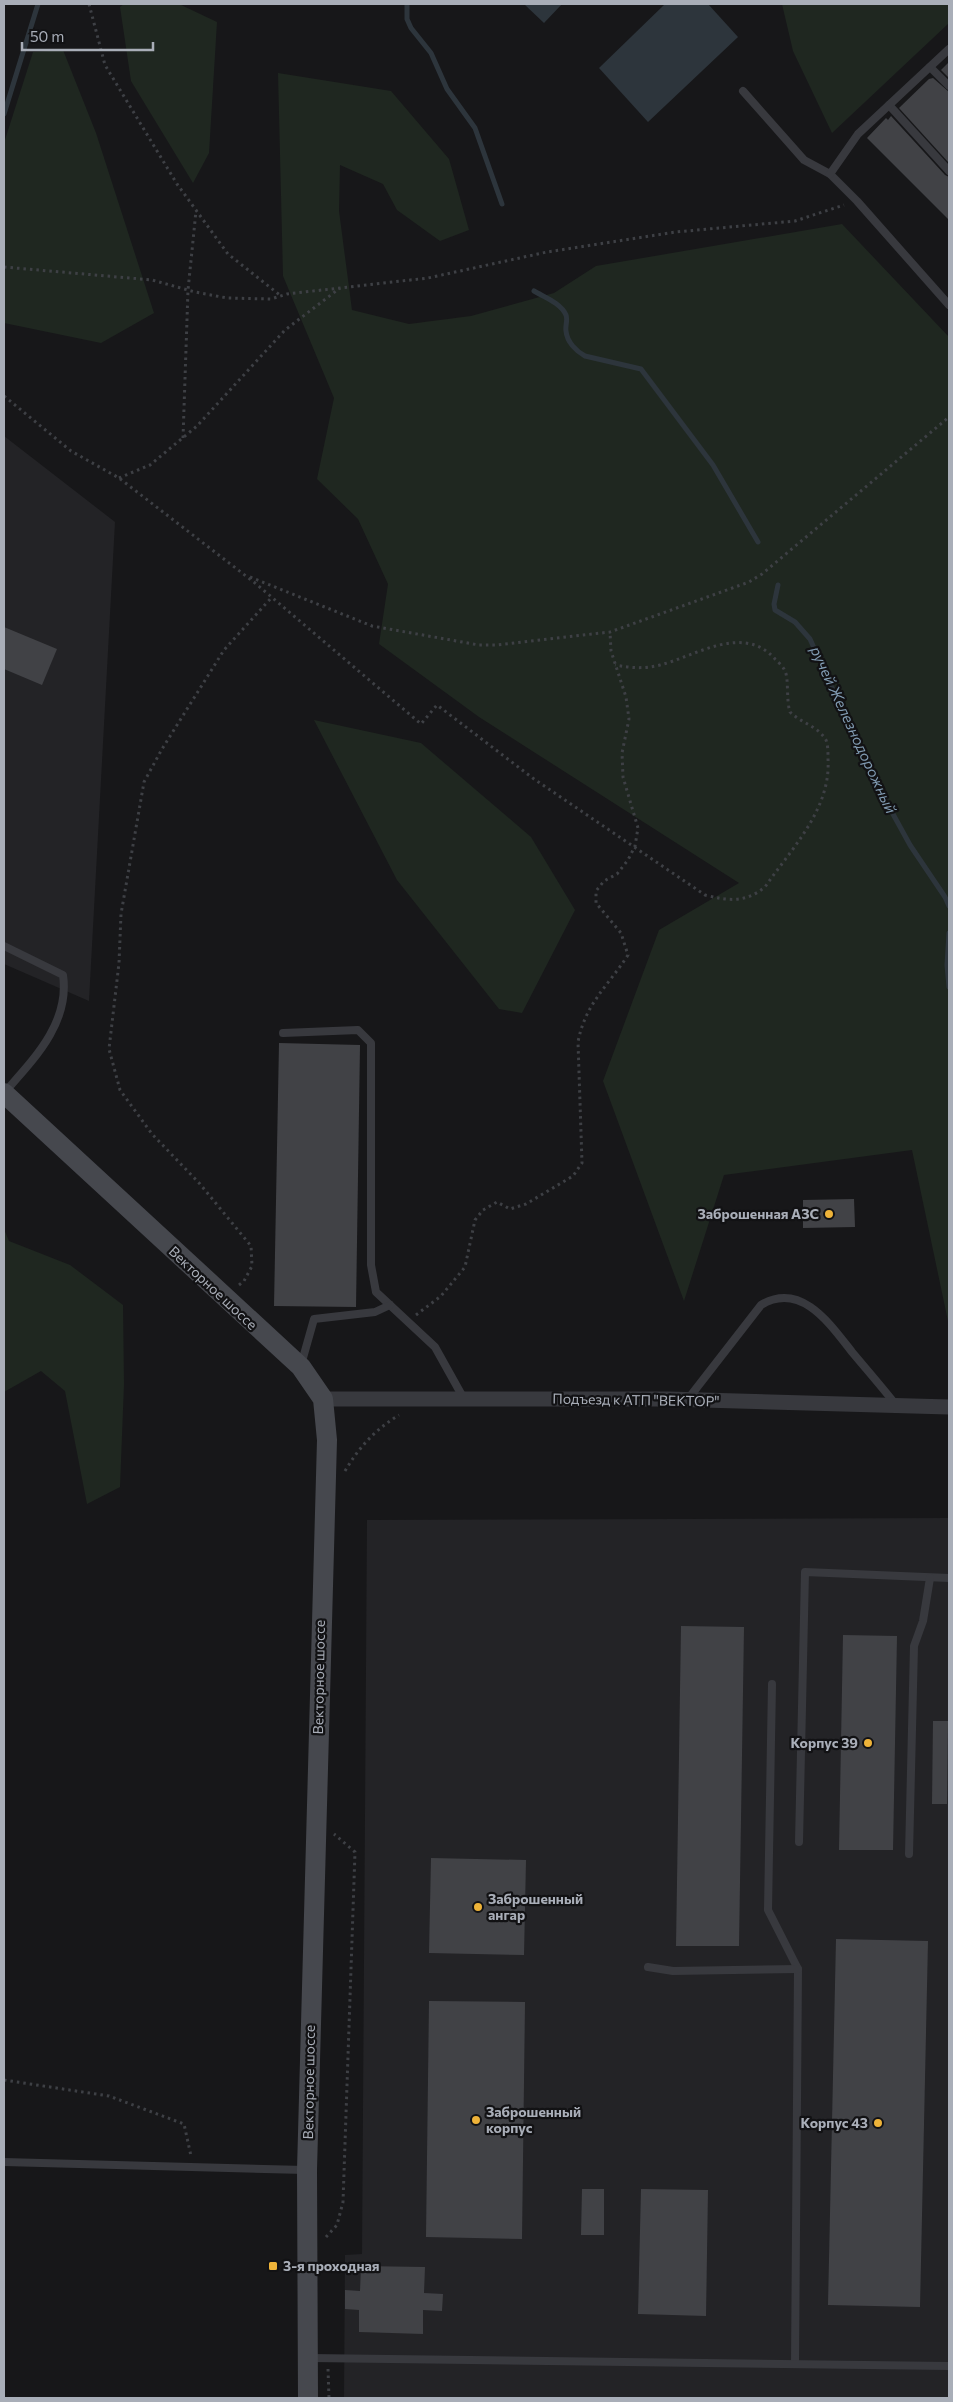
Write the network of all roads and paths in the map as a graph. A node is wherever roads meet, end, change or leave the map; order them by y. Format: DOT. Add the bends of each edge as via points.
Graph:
graph roads {
  1 [pos="89,4"];
  2 [pos="949,49"];
  3 [pos="930,67"];
  4 [pos="949,86"];
  5 [pos="743,91"];
  6 [pos="889,105"];
  7 [pos="949,171"];
  8 [pos="830,174"];
  9 [pos="857,201"];
  10 [pos="196,210"];
  11 [pos="4,268"];
  12 [pos="341,288"];
  13 [pos="188,290"];
  14 [pos="281,296"];
  15 [pos="949,305"];
  16 [pos="4,396"];
  17 [pos="949,417"];
  18 [pos="183,438"];
  19 [pos="119,478"];
  20 [pos="244,575"];
  21 [pos="272,597"];
  22 [pos="610,632"];
  23 [pos="615,665"];
  24 [pos="635,846"];
  25 [pos="4,946"];
  26 [pos="283,1033"];
  27 [pos="4,1093"];
  28 [pos="223,1298"];
  29 [pos="390,1305"];
  30 [pos="408,1322"];
  31 [pos="301,1367"];
  32 [pos="323,1398"];
  33 [pos="464,1399"];
  34 [pos="687,1400"];
  35 [pos="896,1405"];
  36 [pos="949,1407"];
  37 [pos="405,1412"];
  38 [pos="341,1477"];
  39 [pos="930,1578"];
  40 [pos="949,1578"];
  41 [pos="772,1684"];
  42 [pos="331,1832"];
  43 [pos="799,1842"];
  44 [pos="909,1854"];
  45 [pos="648,1967"];
  46 [pos="798,1969"];
  47 [pos="4,2080"];
  48 [pos="4,2162"];
  49 [pos="193,2166"];
  50 [pos="307,2170"];
  51 [pos="322,2241"];
  52 [pos="308,2358"];
  53 [pos="328,2358"];
  54 [pos="795,2364"];
  55 [pos="949,2366"];
  56 [pos="308,2398"];
  57 [pos="329,2398"];
  1 -- 10 [label="path" via="105,65"];
  2 -- 3 [label="lane"];
  3 -- 4 [label="lane"];
  3 -- 6 [label="lane"];
  5 -- 8 [label="lane" via="804,160"];
  6 -- 7 [label="lane"];
  6 -- 8 [label="lane" via="858,134"];
  8 -- 9 [label="lane"];
  9 -- 12 [label="path" via="795,221 676,232 547,252 428,278"];
  9 -- 15 [label="lane"];
  10 -- 13 [label="path"];
  10 -- 14 [label="path" via="228,254"];
  11 -- 13 [label="path" via="152,280"];
  12 -- 14 [label="path"];
  12 -- 18 [label="path" via="285,330"];
  13 -- 14 [label="path" via="227,298 271,299"];
  13 -- 18 [label="path"];
  16 -- 19 [label="path" via="71,451"];
  17 -- 22 [label="path" via="839,512 750,582"];
  18 -- 19 [label="path" via="150,465"];
  19 -- 20 [label="path"];
  20 -- 21 [label="path"];
  20 -- 22 [label="path" via="372,626 479,645"];
  21 -- 24 [label="path" via="421,724 436,705 534,778"];
  21 -- 28 [label="path" via="224,650 144,782 121,914 120,963 109,1049 120,1090 152,1134 200,1184 251,1246 252,1266 244,1281"];
  22 -- 23 [label="path"];
  23 -- 24 [label="path" via="626,697 629,719 622,753 623,777 638,828"];
  23 -- 24 [label="path" via="634,669 660,665 720,644 759,646 771,654 785,672 790,712 814,728 827,742 828,780 823,799 765,887 747,898 734,902 705,895"];
  24 -- 30 [label="path" via="617,874 604,881 596,892 596,903 621,933 628,955 591,1003 581,1024 578,1042 582,1163 573,1176 526,1204 510,1209 497,1202 483,1210 475,1220 465,1267 440,1296"];
  25 -- 27 [label="lane" via="62,975 65,990 56,1025 42,1049"];
  26 -- 29 [label="lane" via="358,1030 371,1044 370,1265 376,1292"];
  27 -- 28 [label="main road, Векторное шоссе"];
  28 -- 31 [label="main road, Векторное шоссе"];
  29 -- 30 [label="lane"];
  29 -- 31 [label="lane" via="376,1312 314,1319"];
  30 -- 33 [label="lane" via="435,1347"];
  31 -- 32 [label="main road, Векторное шоссе"];
  32 -- 33 [label="street, Подъезд к АТП \"ВЕКТОР\""];
  32 -- 50 [label="main road, Векторное шоссе" via="327,1440"];
  33 -- 34 [label="street, Подъезд к АТП \"ВЕКТОР\""];
  34 -- 35 [label="street, Подъезд к АТП \"ВЕКТОР\""];
  34 -- 35 [label="lane" via="761,1305 773,1298 785,1297 821,1314"];
  35 -- 36 [label="street, Подъезд к АТП \"ВЕКТОР\""];
  37 -- 38 [label="path" via="372,1434"];
  39 -- 40 [label="lane"];
  39 -- 43 [label="lane" via="805,1572"];
  39 -- 44 [label="lane" via="923,1621 914,1646"];
  41 -- 46 [label="lane" via="768,1910"];
  42 -- 51 [label="path" via="355,1852 343,2202 337,2225"];
  45 -- 46 [label="lane" via="674,1971"];
  46 -- 54 [label="lane"];
  47 -- 49 [label="path" via="109,2096 184,2124"];
  48 -- 49 [label="lane"];
  49 -- 50 [label="lane"];
  50 -- 52 [label="main road, Векторное шоссе"];
  52 -- 53 [label="lane"];
  52 -- 56 [label="main road, Векторное шоссе"];
  53 -- 54 [label="lane"];
  53 -- 57 [label="path"];
  54 -- 55 [label="lane"];
}
